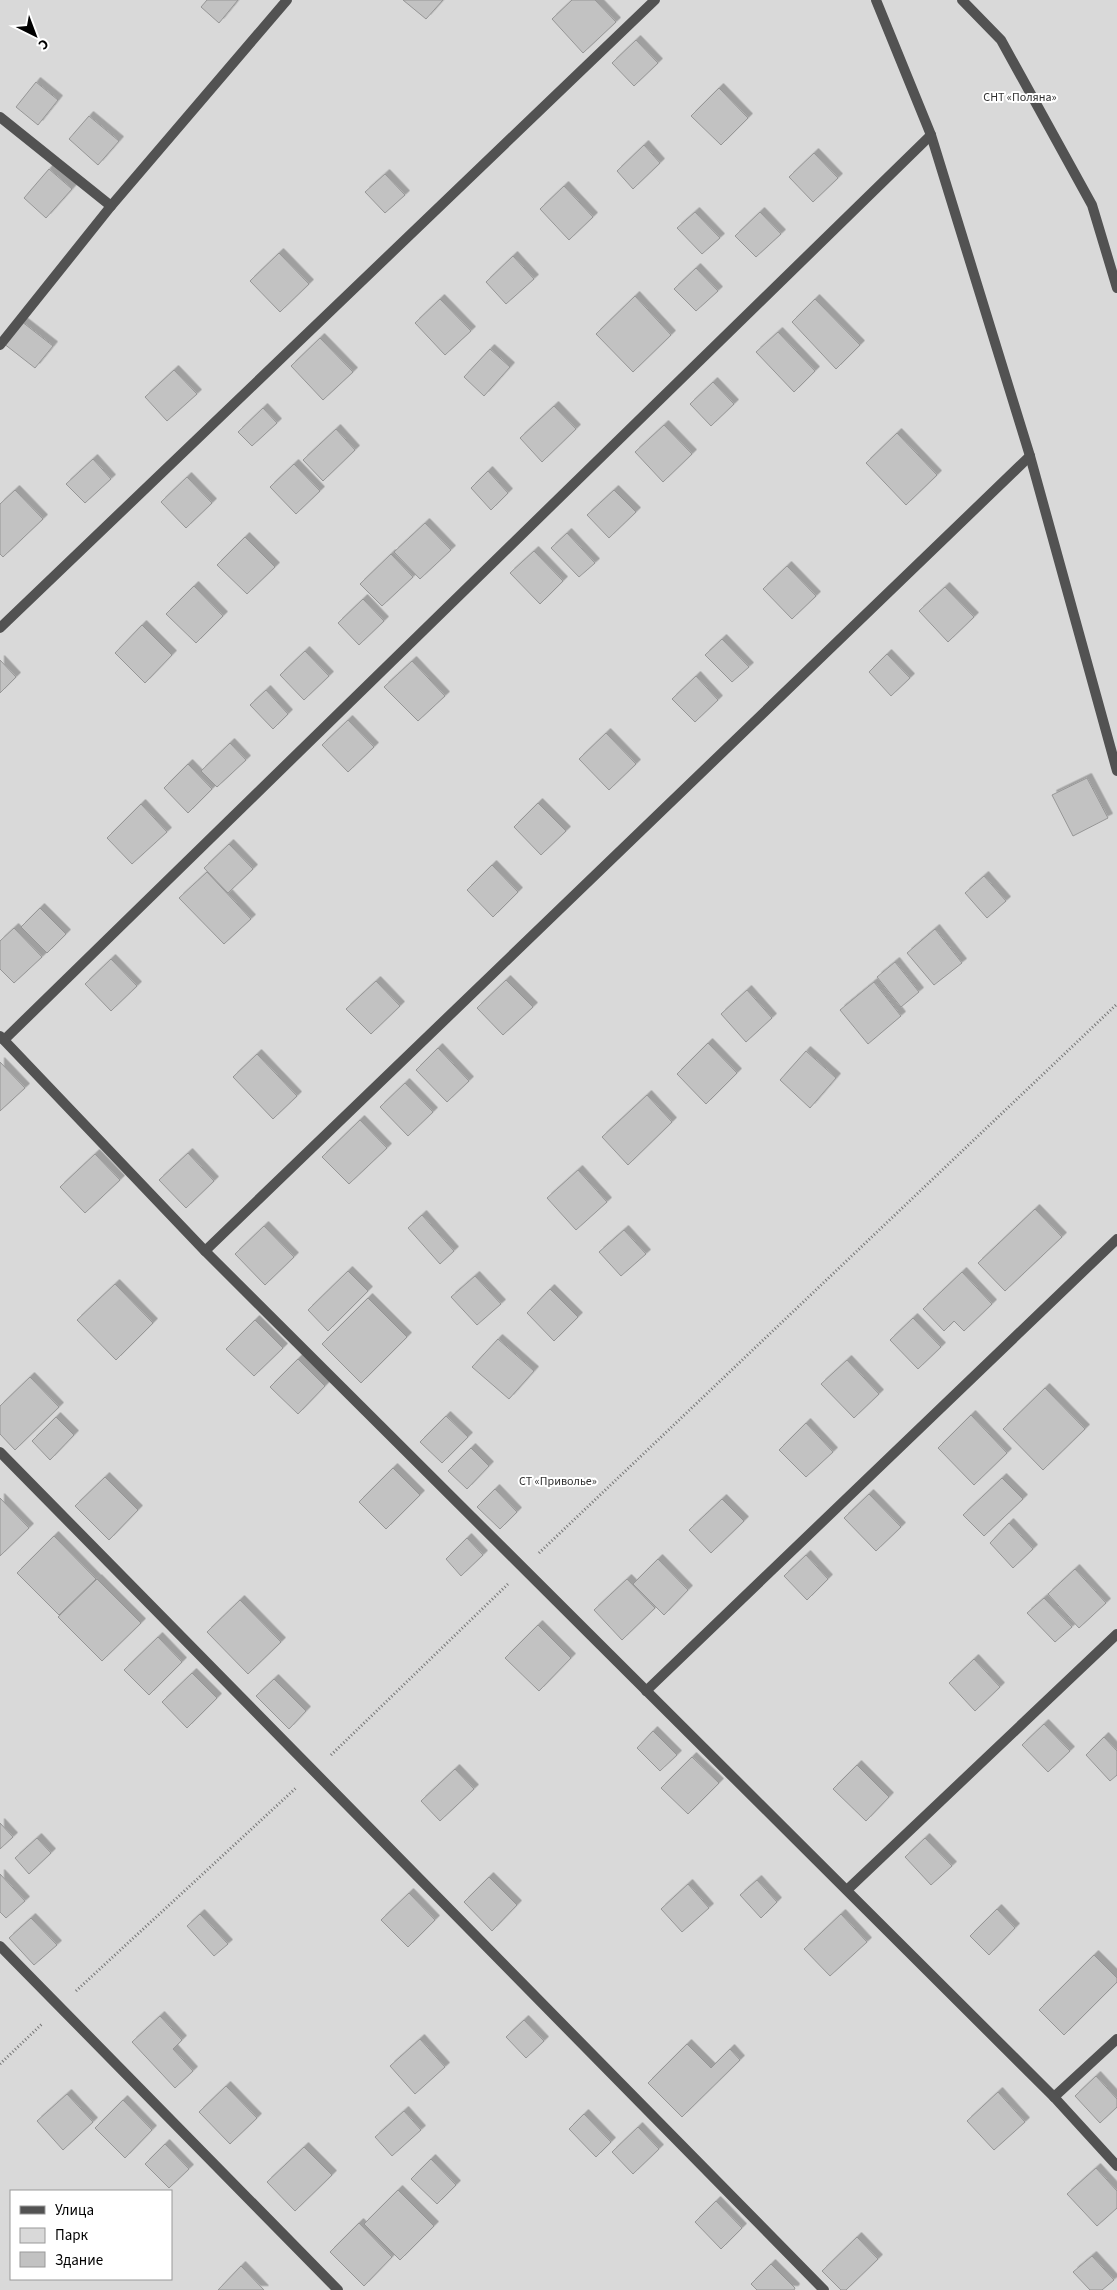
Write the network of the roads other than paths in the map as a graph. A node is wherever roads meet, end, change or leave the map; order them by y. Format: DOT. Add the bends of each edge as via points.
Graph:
graph roads {
  1 [pos="287,0"];
  2 [pos="655,0"];
  3 [pos="876,0"];
  4 [pos="962,0"];
  5 [pos="0,117"];
  6 [pos="930,135"];
  7 [pos="111,206"];
  8 [pos="1117,288"];
  9 [pos="0,345"];
  10 [pos="1030,456"];
  11 [pos="0,628"];
  12 [pos="1117,771"];
  13 [pos="2,1038"];
  14 [pos="1117,1239"];
  15 [pos="204,1251"];
  16 [pos="0,1452"];
  17 [pos="1117,1634"];
  18 [pos="646,1691"];
  19 [pos="846,1890"];
  20 [pos="0,1946"];
  21 [pos="1117,2039"];
  22 [pos="1054,2097"];
  23 [pos="1117,2166"];
  24 [pos="338,2290"];
  25 [pos="824,2290"];
  1 -- 7 [label="street"];
  2 -- 11 [label="street"];
  3 -- 6 [label="street"];
  4 -- 8 [label="street" via="1001,40 1092,205"];
  5 -- 7 [label="street"];
  6 -- 10 [label="street"];
  6 -- 13 [label="street"];
  7 -- 9 [label="street"];
  10 -- 12 [label="street"];
  10 -- 15 [label="street"];
  13 -- 15 [label="street"];
  14 -- 18 [label="street"];
  15 -- 18 [label="street"];
  16 -- 25 [label="street"];
  17 -- 19 [label="street"];
  18 -- 19 [label="street"];
  19 -- 22 [label="street"];
  20 -- 24 [label="street"];
  21 -- 22 [label="street"];
  22 -- 23 [label="street"];
}
